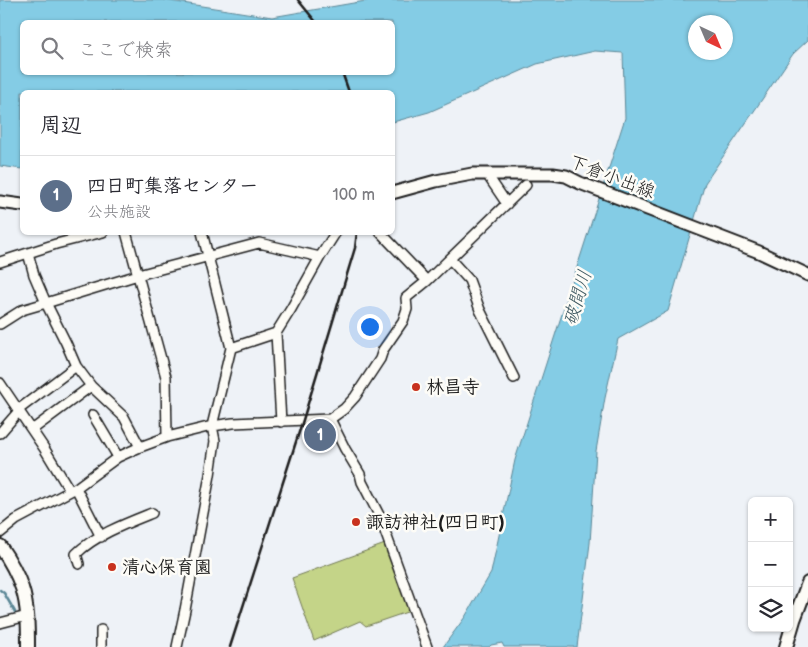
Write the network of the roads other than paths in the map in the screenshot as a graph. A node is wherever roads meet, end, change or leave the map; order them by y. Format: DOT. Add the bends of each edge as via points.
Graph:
graph roads {
  1 [pos="490,174"];
  2 [pos="526,184"];
  3 [pos="395,192"];
  4 [pos="0,202"];
  5 [pos="507,204"];
  6 [pos="20,205"];
  7 [pos="91,235"];
  8 [pos="127,235"];
  9 [pos="203,235"];
  10 [pos="334,235"];
  11 [pos="383,235"];
  12 [pos="28,253"];
  13 [pos="209,257"];
  14 [pos="320,257"];
  15 [pos="450,259"];
  16 [pos="0,262"];
  17 [pos="138,275"];
  18 [pos="808,275"];
  19 [pos="427,281"];
  20 [pos="46,303"];
  21 [pos="0,324"];
  22 [pos="276,333"];
  23 [pos="231,348"];
  24 [pos="76,366"];
  25 [pos="514,378"];
  26 [pos="0,383"];
  27 [pos="91,386"];
  28 [pos="19,410"];
  29 [pos="93,415"];
  30 [pos="330,419"];
  31 [pos="281,422"];
  32 [pos="212,426"];
  33 [pos="32,430"];
  34 [pos="0,433"];
  35 [pos="167,437"];
  36 [pos="140,447"];
  37 [pos="118,456"];
  38 [pos="73,490"];
  39 [pos="152,513"];
  40 [pos="0,533"];
  41 [pos="101,537"];
  42 [pos="0,546"];
  43 [pos="79,564"];
  44 [pos="808,583"];
  45 [pos="27,616"];
  46 [pos="0,623"];
  47 [pos="101,630"];
  48 [pos="28,647"];
  49 [pos="101,647"];
  50 [pos="177,647"];
  51 [pos="427,647"];
  52 [pos="786,647"];
  1 -- 3 [label="main road, 下倉小出線" via="472,174"];
  1 -- 5 [label="street"];
  1 -- 18 [label="main road, 下倉小出線" via="566,176"];
  2 -- 5 [label="street"];
  4 -- 6 [label="main road"];
  5 -- 15 [label="street"];
  7 -- 12 [label="street"];
  8 -- 17 [label="street"];
  9 -- 13 [label="street"];
  10 -- 14 [label="street"];
  11 -- 19 [label="street"];
  12 -- 16 [label="street"];
  12 -- 20 [label="street"];
  13 -- 14 [label="street" via="259,243"];
  13 -- 17 [label="street"];
  13 -- 23 [label="street"];
  14 -- 22 [label="street"];
  15 -- 19 [label="street"];
  15 -- 25 [label="street" via="469,280 480,310"];
  17 -- 20 [label="street"];
  17 -- 35 [label="street" via="166,377"];
  19 -- 30 [label="street" via="406,298 403,321 355,397"];
  20 -- 21 [label="street" via="22,310"];
  20 -- 24 [label="street"];
  22 -- 23 [label="street"];
  22 -- 31 [label="street"];
  23 -- 32 [label="street"];
  24 -- 27 [label="street"];
  24 -- 28 [label="street"];
  26 -- 28 [label="street"];
  27 -- 33 [label="street"];
  27 -- 36 [label="street" via="124,416"];
  28 -- 33 [label="street"];
  28 -- 34 [label="street"];
  29 -- 37 [label="street"];
  30 -- 31 [label="street"];
  30 -- 51 [label="street" via="379,515"];
  31 -- 32 [label="street"];
  32 -- 35 [label="street"];
  32 -- 50 [label="street" via="215,441 210,475"];
  33 -- 38 [label="street"];
  35 -- 36 [label="street"];
  36 -- 37 [label="street"];
  37 -- 38 [label="street"];
  38 -- 40 [label="street" via="16,520"];
  38 -- 41 [label="street"];
  39 -- 41 [label="street"];
  41 -- 43 [label="street" via="76,554"];
  42 -- 45 [label="highway" via="23,589"];
  44 -- 52 [label="highway"];
  45 -- 46 [label="street"];
  45 -- 48 [label="highway"];
  47 -- 49 [label="street"];
}
